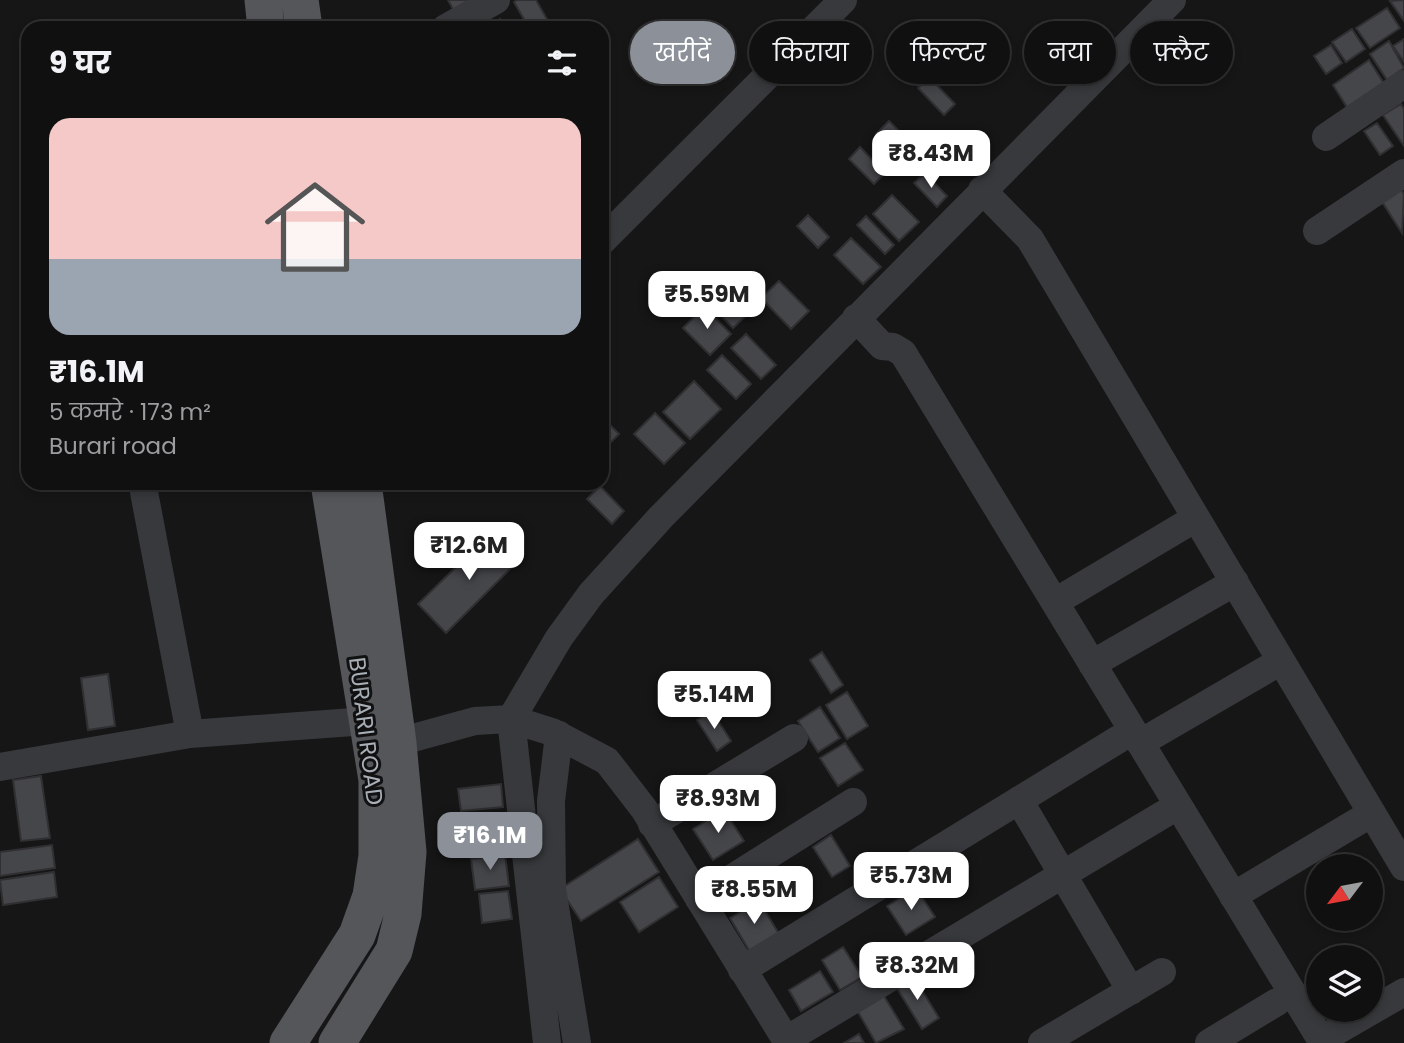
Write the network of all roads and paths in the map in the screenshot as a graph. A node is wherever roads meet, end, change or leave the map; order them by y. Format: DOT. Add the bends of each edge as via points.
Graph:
graph roads {
  1 [pos="264,0"];
  2 [pos="300,0"];
  3 [pos="496,0"];
  4 [pos="843,0"];
  5 [pos="1172,0"];
  6 [pos="266,21"];
  7 [pos="303,21"];
  8 [pos="458,21"];
  9 [pos="1404,84"];
  10 [pos="1326,137"];
  11 [pos="1404,173"];
  12 [pos="993,200"];
  13 [pos="1317,232"];
  14 [pos="609,234"];
  15 [pos="870,334"];
  16 [pos="330,490"];
  17 [pos="363,490"];
  18 [pos="144,492"];
  19 [pos="1196,518"];
  20 [pos="1235,582"];
  21 [pos="1055,602"];
  22 [pos="1281,660"];
  23 [pos="1092,664"];
  24 [pos="539,728"];
  25 [pos="190,734"];
  26 [pos="379,738"];
  27 [pos="794,738"];
  28 [pos="1130,741"];
  29 [pos="0,767"];
  30 [pos="1019,800"];
  31 [pos="853,802"];
  32 [pos="1371,813"];
  33 [pos="1164,814"];
  34 [pos="652,824"];
  35 [pos="1404,867"];
  36 [pos="1064,876"];
  37 [pos="1233,896"];
  38 [pos="699,899"];
  39 [pos="742,970"];
  40 [pos="1162,972"];
  41 [pos="1131,990"];
  42 [pos="1404,992"];
  43 [pos="1277,1002"];
  44 [pos="787,1041"];
  45 [pos="1315,1042"];
  46 [pos="288,1043"];
  47 [pos="337,1043"];
  48 [pos="547,1043"];
  49 [pos="577,1043"];
  50 [pos="1042,1043"];
  51 [pos="1209,1043"];
  1 -- 6 [label="main road"];
  2 -- 7 [label="main road"];
  3 -- 8 [label="street"];
  4 -- 14 [label="street"];
  5 -- 12 [label="street"];
  9 -- 10 [label="street"];
  11 -- 13 [label="street"];
  12 -- 15 [label="street"];
  12 -- 19 [label="street" via="1030,239"];
  15 -- 21 [label="street" via="903,353"];
  15 -- 24 [label="street" via="661,517 591,594 559,638"];
  15 -- 28 [label="street"];
  16 -- 26 [label="main road, BURARI ROAD"];
  17 -- 26 [label="main road, BURARI ROAD"];
  18 -- 25 [label="street"];
  19 -- 20 [label="street"];
  19 -- 21 [label="street"];
  20 -- 22 [label="street"];
  20 -- 23 [label="street"];
  21 -- 23 [label="street"];
  22 -- 28 [label="street"];
  22 -- 32 [label="street"];
  23 -- 28 [label="street"];
  24 -- 26 [label="street" via="475,721"];
  24 -- 34 [label="street" via="607,761"];
  24 -- 48 [label="street"];
  24 -- 49 [label="street" via="551,801 552,889"];
  25 -- 26 [label="street"];
  25 -- 29 [label="street"];
  26 -- 46 [label="main road, BURARI ROAD" via="372,896 338,970"];
  26 -- 47 [label="main road, BURARI ROAD" via="408,852 403,914 394,951"];
  27 -- 34 [label="street"];
  28 -- 30 [label="street"];
  28 -- 33 [label="street"];
  28 -- 37 [label="street"];
  30 -- 36 [label="street"];
  30 -- 39 [label="street"];
  31 -- 38 [label="street"];
  32 -- 35 [label="street"];
  32 -- 37 [label="street"];
  33 -- 36 [label="street"];
  33 -- 43 [label="street"];
  34 -- 38 [label="street"];
  36 -- 41 [label="street"];
  36 -- 44 [label="street"];
  37 -- 45 [label="street"];
  38 -- 39 [label="street"];
  39 -- 44 [label="street"];
  40 -- 41 [label="street"];
  41 -- 50 [label="street"];
  42 -- 45 [label="street"];
  43 -- 45 [label="street"];
  43 -- 51 [label="street"];
}
